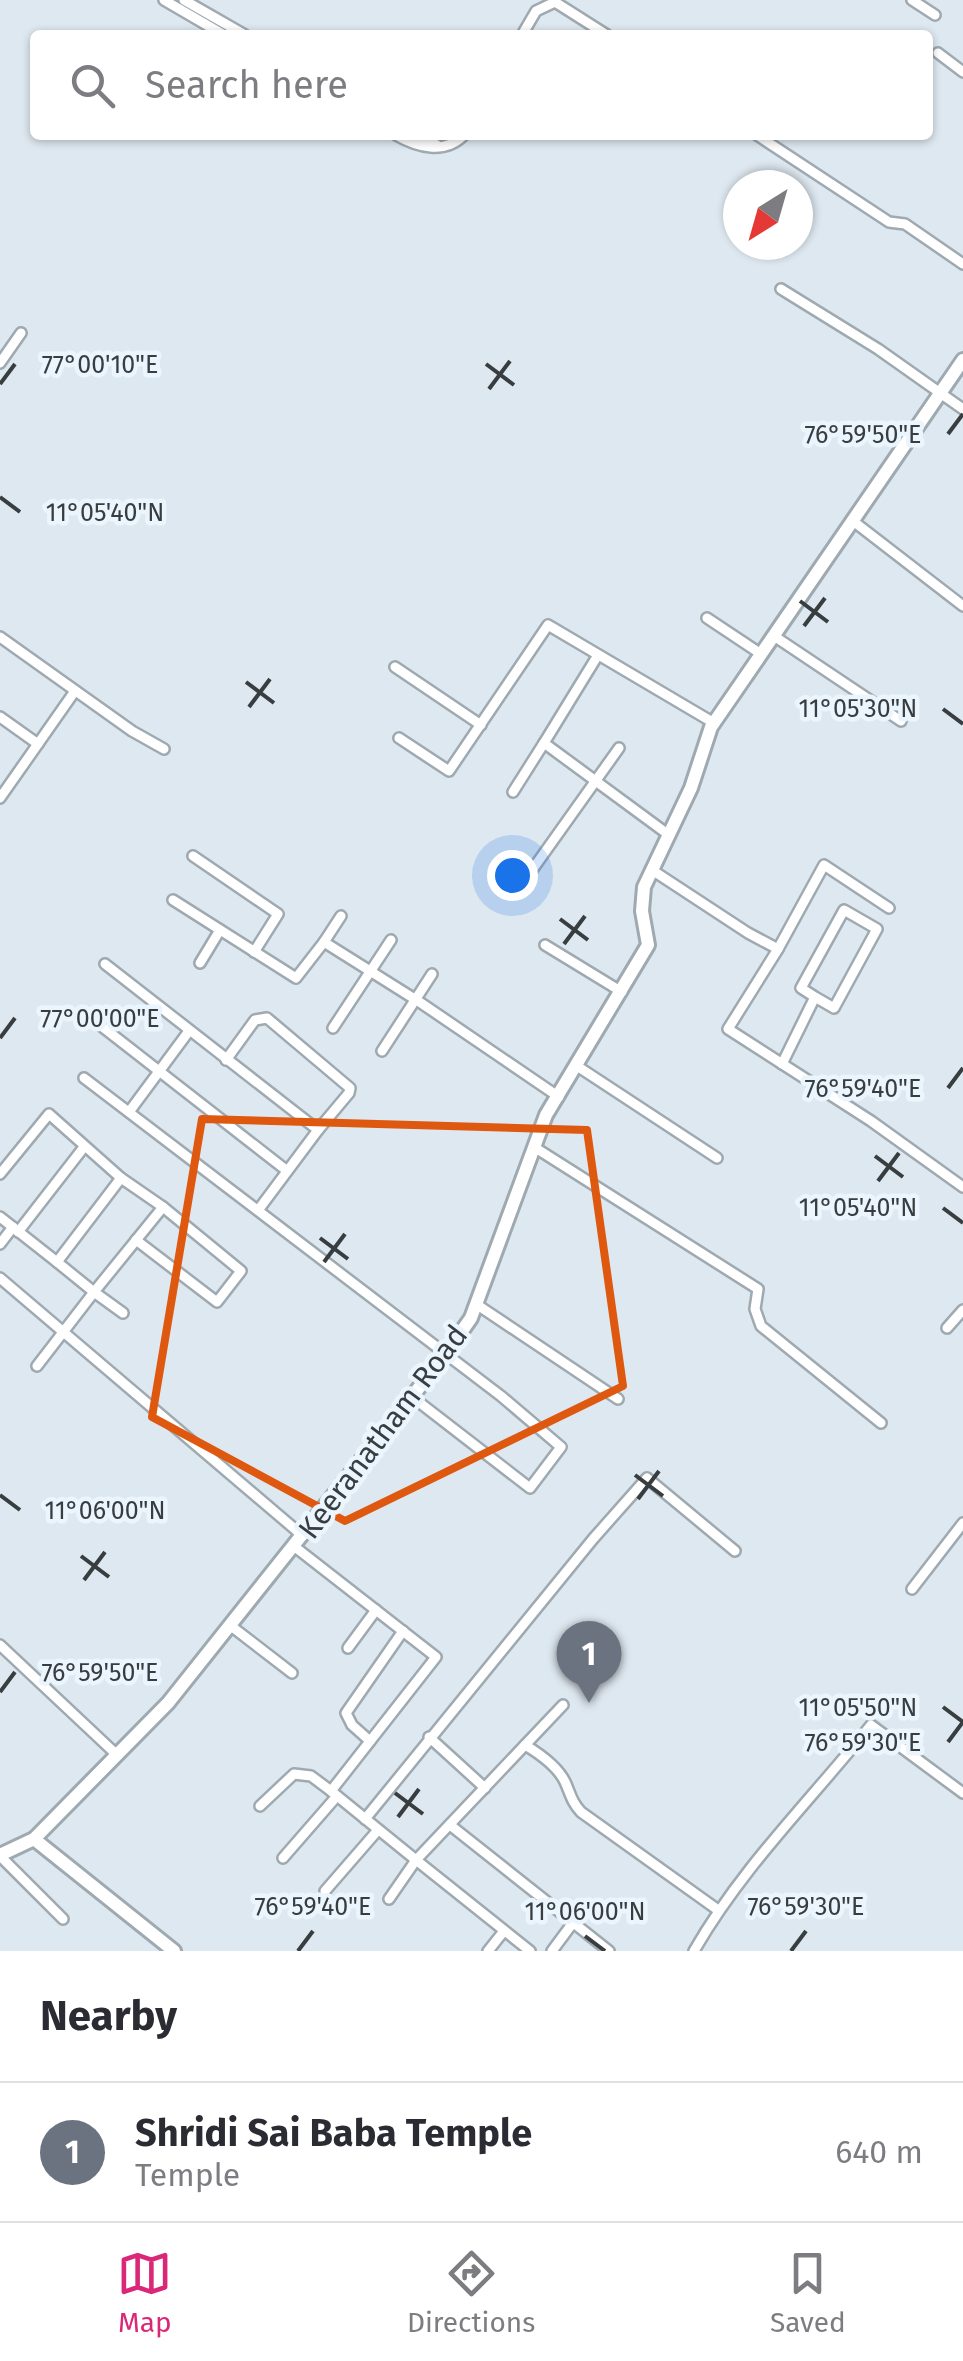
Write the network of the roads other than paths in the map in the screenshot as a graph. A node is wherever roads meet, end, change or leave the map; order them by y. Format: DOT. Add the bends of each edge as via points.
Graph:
graph roads {
  1 [pos="164,0"];
  2 [pos="184,0"];
  3 [pos="912,0"];
  4 [pos="552,2"];
  5 [pos="935,15"];
  6 [pos="215,30"];
  7 [pos="236,30"];
  8 [pos="525,30"];
  9 [pos="599,30"];
  10 [pos="938,54"];
  11 [pos="963,72"];
  12 [pos="406,140"];
  13 [pos="427,140"];
  14 [pos="459,140"];
  15 [pos="766,140"];
  16 [pos="439,146"];
  17 [pos="963,264"];
  18 [pos="781,288"];
  19 [pos="21,334"];
  20 [pos="963,360"];
  21 [pos="0,363"];
  22 [pos="941,392"];
  23 [pos="963,409"];
  24 [pos="853,521"];
  25 [pos="963,606"];
  26 [pos="707,618"];
  27 [pos="774,636"];
  28 [pos="0,637"];
  29 [pos="761,654"];
  30 [pos="598,655"];
  31 [pos="396,667"];
  32 [pos="75,691"];
  33 [pos="0,717"];
  34 [pos="901,721"];
  35 [pos="714,722"];
  36 [pos="480,724"];
  37 [pos="398,738"];
  38 [pos="38,744"];
  39 [pos="544,744"];
  40 [pos="619,748"];
  41 [pos="164,750"];
  42 [pos="596,782"];
  43 [pos="1,792"];
  44 [pos="513,792"];
  45 [pos="669,835"];
  46 [pos="194,856"];
  47 [pos="652,870"];
  48 [pos="524,880"];
  49 [pos="173,900"];
  50 [pos="888,908"];
  51 [pos="341,916"];
  52 [pos="220,930"];
  53 [pos="391,940"];
  54 [pos="324,942"];
  55 [pos="545,945"];
  56 [pos="778,948"];
  57 [pos="254,952"];
  58 [pos="200,963"];
  59 [pos="105,964"];
  60 [pos="370,970"];
  61 [pos="432,974"];
  62 [pos="622,992"];
  63 [pos="815,998"];
  64 [pos="415,999"];
  65 [pos="91,1018"];
  66 [pos="333,1028"];
  67 [pos="188,1031"];
  68 [pos="382,1051"];
  69 [pos="226,1060"];
  70 [pos="782,1064"];
  71 [pos="577,1066"];
  72 [pos="159,1073"];
  73 [pos="84,1078"];
  74 [pos="559,1097"];
  75 [pos="130,1112"];
  76 [pos="318,1130"];
  77 [pos="534,1147"];
  78 [pos="84,1148"];
  79 [pos="717,1158"];
  80 [pos="286,1170"];
  81 [pos="0,1174"];
  82 [pos="121,1178"];
  83 [pos="963,1187"];
  84 [pos="163,1207"];
  85 [pos="259,1209"];
  86 [pos="0,1217"];
  87 [pos="16,1230"];
  88 [pos="136,1240"];
  89 [pos="0,1244"];
  90 [pos="57,1262"];
  91 [pos="0,1278"];
  92 [pos="94,1292"];
  93 [pos="476,1304"];
  94 [pos="963,1310"];
  95 [pos="123,1313"];
  96 [pos="947,1328"];
  97 [pos="64,1332"];
  98 [pos="445,1355"];
  99 [pos="37,1366"];
  100 [pos="411,1396"];
  101 [pos="618,1399"];
  102 [pos="881,1423"];
  103 [pos="963,1523"];
  104 [pos="954,1536"];
  105 [pos="299,1542"];
  106 [pos="963,1544"];
  107 [pos="735,1551"];
  108 [pos="912,1588"];
  109 [pos="376,1610"];
  110 [pos="231,1626"];
  111 [pos="403,1631"];
  112 [pos="0,1645"];
  113 [pos="348,1648"];
  114 [pos="292,1674"];
  115 [pos="563,1705"];
  116 [pos="429,1737"];
  117 [pos="370,1740"];
  118 [pos="525,1745"];
  119 [pos="116,1754"];
  120 [pos="485,1788"];
  121 [pos="334,1793"];
  122 [pos="963,1793"];
  123 [pos="260,1806"];
  124 [pos="365,1818"];
  125 [pos="450,1825"];
  126 [pos="378,1830"];
  127 [pos="34,1839"];
  128 [pos="0,1856"];
  129 [pos="283,1858"];
  130 [pos="416,1860"];
  131 [pos="325,1890"];
  132 [pos="389,1900"];
  133 [pos="718,1910"];
  134 [pos="64,1919"];
  135 [pos="572,1924"];
  136 [pos="504,1930"];
  137 [pos="174,1951"];
  138 [pos="488,1951"];
  139 [pos="530,1951"];
  140 [pos="552,1951"];
  141 [pos="608,1951"];
  142 [pos="694,1951"];
  1 -- 6 [label="street"];
  2 -- 7 [label="street"];
  3 -- 5 [label="street"];
  4 -- 8 [label="street" via="536,11"];
  4 -- 9 [label="street"];
  10 -- 11 [label="street"];
  12 -- 16 [label="street"];
  13 -- 16 [label="street"];
  14 -- 16 [label="street"];
  15 -- 17 [label="street"];
  18 -- 22 [label="street"];
  19 -- 21 [label="street"];
  20 -- 22 [label="street, Keeranatham Road"];
  22 -- 23 [label="street"];
  22 -- 24 [label="street, Keeranatham Road"];
  24 -- 25 [label="street"];
  24 -- 27 [label="street, Keeranatham Road"];
  26 -- 29 [label="street"];
  27 -- 29 [label="street, Keeranatham Road"];
  27 -- 34 [label="street"];
  28 -- 32 [label="street"];
  29 -- 35 [label="street, Keeranatham Road"];
  30 -- 35 [label="street"];
  30 -- 36 [label="street" via="548,625"];
  30 -- 39 [label="street"];
  31 -- 36 [label="street"];
  32 -- 38 [label="street"];
  32 -- 41 [label="street"];
  33 -- 38 [label="street"];
  35 -- 45 [label="street, Keeranatham Road"];
  36 -- 37 [label="street" via="449,771"];
  38 -- 43 [label="street"];
  39 -- 42 [label="street"];
  39 -- 44 [label="street"];
  40 -- 42 [label="street"];
  42 -- 45 [label="street"];
  42 -- 48 [label="street"];
  45 -- 47 [label="street, Keeranatham Road"];
  46 -- 57 [label="street" via="276,912"];
  47 -- 56 [label="street"];
  47 -- 62 [label="street, Keeranatham Road" via="642,911 648,945"];
  49 -- 52 [label="street"];
  50 -- 56 [label="street" via="824,866"];
  51 -- 54 [label="street"];
  52 -- 57 [label="street"];
  52 -- 58 [label="street"];
  53 -- 60 [label="street"];
  54 -- 57 [label="street" via="299,978"];
  54 -- 60 [label="street"];
  55 -- 62 [label="street"];
  56 -- 70 [label="street" via="728,1028"];
  59 -- 67 [label="street"];
  60 -- 64 [label="street"];
  60 -- 66 [label="street"];
  61 -- 64 [label="street"];
  62 -- 71 [label="street, Keeranatham Road"];
  63 -- 63 [label="street" via="834,1008 877,929 844,910 800,988"];
  63 -- 70 [label="street"];
  64 -- 68 [label="street"];
  64 -- 74 [label="street"];
  65 -- 72 [label="street"];
  67 -- 69 [label="street"];
  67 -- 72 [label="street"];
  69 -- 76 [label="street"];
  69 -- 76 [label="street" via="255,1020 267,1018 350,1088"];
  70 -- 83 [label="street"];
  71 -- 74 [label="street, Keeranatham Road"];
  71 -- 79 [label="street"];
  72 -- 75 [label="street"];
  72 -- 80 [label="street"];
  73 -- 75 [label="street"];
  74 -- 77 [label="street, Keeranatham Road"];
  75 -- 85 [label="street"];
  76 -- 80 [label="street"];
  77 -- 93 [label="street, Keeranatham Road"];
  77 -- 102 [label="street" via="758,1288 761,1326"];
  78 -- 81 [label="street" via="49,1114"];
  78 -- 82 [label="street"];
  78 -- 87 [label="street"];
  80 -- 85 [label="street"];
  82 -- 84 [label="street"];
  82 -- 90 [label="street"];
  84 -- 88 [label="street"];
  84 -- 88 [label="street" via="241,1271 217,1302"];
  85 -- 98 [label="street"];
  86 -- 87 [label="street"];
  87 -- 89 [label="street"];
  87 -- 90 [label="street"];
  88 -- 92 [label="street"];
  90 -- 92 [label="street"];
  91 -- 97 [label="street"];
  92 -- 95 [label="street"];
  92 -- 97 [label="street"];
  93 -- 98 [label="street, Keeranatham Road"];
  93 -- 101 [label="street"];
  94 -- 96 [label="street"];
  97 -- 99 [label="street"];
  97 -- 105 [label="street"];
  98 -- 100 [label="street, Keeranatham Road"];
  98 -- 100 [label="street" via="561,1448 530,1488"];
  100 -- 105 [label="street, Keeranatham Road"];
  103 -- 104 [label="street"];
  104 -- 106 [label="street"];
  104 -- 108 [label="street"];
  105 -- 109 [label="street"];
  105 -- 110 [label="street, Keeranatham Road"];
  107 -- 116 [label="street" via="648,1478"];
  109 -- 111 [label="street"];
  109 -- 113 [label="street"];
  110 -- 114 [label="street"];
  110 -- 119 [label="street, Keeranatham Road"];
  111 -- 117 [label="street" via="346,1713"];
  111 -- 117 [label="street" via="436,1657"];
  112 -- 119 [label="street"];
  115 -- 118 [label="street"];
  116 -- 120 [label="street"];
  116 -- 124 [label="street"];
  117 -- 121 [label="street"];
  118 -- 120 [label="street"];
  118 -- 133 [label="street" via="562,1777 581,1812"];
  119 -- 127 [label="street, Keeranatham Road"];
  120 -- 125 [label="street"];
  121 -- 123 [label="street" via="311,1776 294,1774"];
  121 -- 124 [label="street"];
  121 -- 129 [label="street"];
  122 -- 133 [label="street" via="871,1725"];
  124 -- 126 [label="street"];
  125 -- 130 [label="street"];
  125 -- 135 [label="street"];
  126 -- 130 [label="street"];
  126 -- 131 [label="street"];
  127 -- 128 [label="street, Keeranatham Road"];
  127 -- 137 [label="street"];
  128 -- 134 [label="street"];
  130 -- 132 [label="street"];
  130 -- 136 [label="street"];
  133 -- 142 [label="street"];
  135 -- 140 [label="street"];
  135 -- 141 [label="street"];
  136 -- 138 [label="street"];
  136 -- 139 [label="street"];
}
